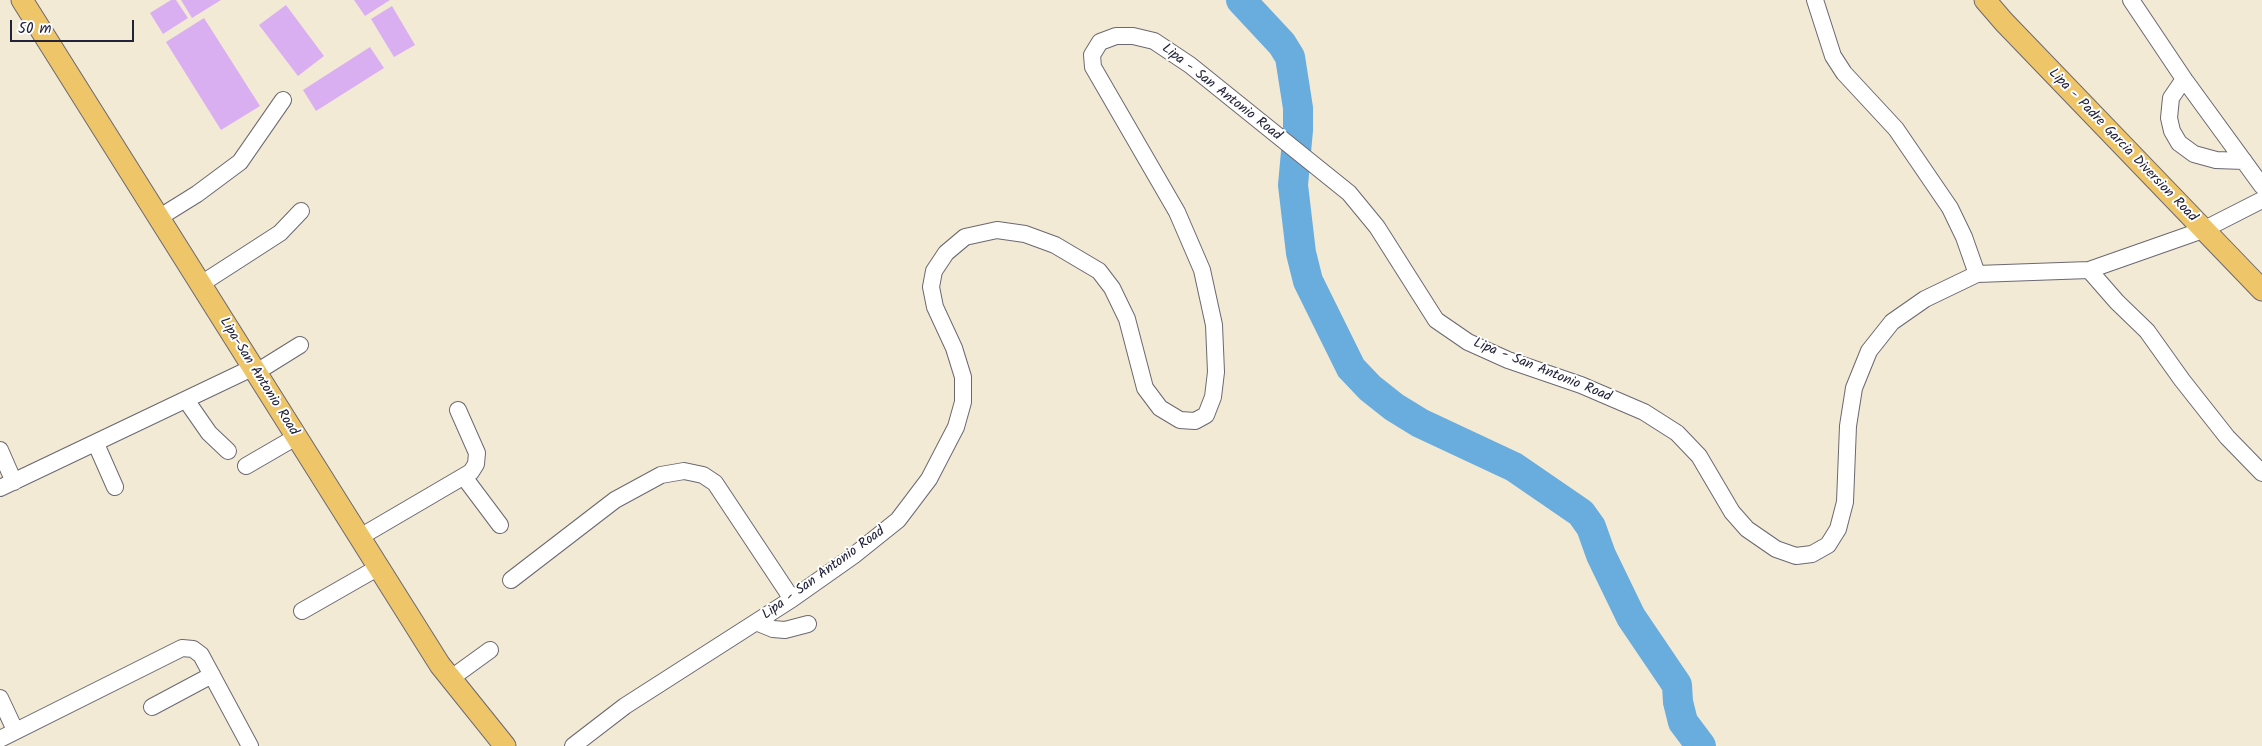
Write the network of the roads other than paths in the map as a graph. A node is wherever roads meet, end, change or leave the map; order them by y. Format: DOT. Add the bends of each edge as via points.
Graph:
graph roads {
  1 [pos="22,0"];
  2 [pos="1815,0"];
  3 [pos="1985,0"];
  4 [pos="2131,0"];
  5 [pos="2184,79"];
  6 [pos="283,100"];
  7 [pos="2244,161"];
  8 [pos="2262,186"];
  9 [pos="2262,200"];
  10 [pos="300,211"];
  11 [pos="160,217"];
  12 [pos="2203,230"];
  13 [pos="2089,270"];
  14 [pos="1977,274"];
  15 [pos="201,284"];
  16 [pos="2262,290"];
  17 [pos="300,345"];
  18 [pos="254,371"];
  19 [pos="186,400"];
  20 [pos="458,410"];
  21 [pos="296,436"];
  22 [pos="96,444"];
  23 [pos="0,450"];
  24 [pos="228,451"];
  25 [pos="246,466"];
  26 [pos="2262,473"];
  27 [pos="464,477"];
  28 [pos="7,485"];
  29 [pos="115,487"];
  30 [pos="500,525"];
  31 [pos="360,538"];
  32 [pos="379,567"];
  33 [pos="511,580"];
  34 [pos="792,599"];
  35 [pos="302,611"];
  36 [pos="756,622"];
  37 [pos="808,624"];
  38 [pos="490,650"];
  39 [pos="212,675"];
  40 [pos="450,679"];
  41 [pos="0,698"];
  42 [pos="152,707"];
  43 [pos="15,730"];
  44 [pos="0,739"];
  45 [pos="503,745"];
  46 [pos="250,746"];
  47 [pos="573,746"];
  1 -- 11 [label="main road, Lipa-San Antonio Road"];
  2 -- 14 [label="street" via="1833,56 1844,73 1896,130 1950,208"];
  3 -- 12 [label="main road, Lipa - Padre Garcia Diversion Road"];
  4 -- 5 [label="street"];
  5 -- 7 [label="street"];
  5 -- 7 [label="street" via="2171,98 2169,118 2179,143 2194,154 2216,160"];
  6 -- 11 [label="street" via="240,162"];
  7 -- 8 [label="street"];
  9 -- 12 [label="street, Lipa - San Antonio Road"];
  10 -- 15 [label="street" via="280,233"];
  11 -- 15 [label="main road, Lipa-San Antonio Road"];
  12 -- 13 [label="street, Lipa - San Antonio Road"];
  12 -- 16 [label="main road, Lipa - Padre Garcia Diversion Road"];
  13 -- 14 [label="street, Lipa - San Antonio Road"];
  13 -- 26 [label="street" via="2147,331 2227,437"];
  14 -- 34 [label="street, Lipa - San Antonio Road" via="1918,303 1892,322 1869,351 1854,388 1848,426 1845,502 1838,529 1828,545 1812,554 1796,556 1776,549 1747,529 1732,512 1699,456 1677,433 1644,412 1468,342 1436,320 1377,228 1349,193 1190,65 1154,41 1116,36 1100,42 1092,55 1093,67 1177,212 1202,270 1214,325 1216,363 1213,397 1206,415 1196,421 1180,420 1160,408 1145,388 1126,319 1112,288 1099,271 1055,245 1025,234 997,230 965,237 946,253 934,271 931,287 935,306 963,377 963,402 956,427 929,479 898,520"];
  15 -- 18 [label="main road, Lipa-San Antonio Road"];
  17 -- 18 [label="street"];
  18 -- 19 [label="street"];
  18 -- 21 [label="main road, Lipa-San Antonio Road"];
  19 -- 22 [label="street"];
  19 -- 24 [label="street" via="208,433"];
  20 -- 27 [label="street" via="478,453 476,464"];
  21 -- 25 [label="street"];
  21 -- 31 [label="main road, Lipa-San Antonio Road"];
  22 -- 28 [label="street"];
  22 -- 29 [label="street"];
  23 -- 28 [label="street"];
  27 -- 30 [label="street"];
  27 -- 31 [label="street"];
  31 -- 32 [label="main road, Lipa-San Antonio Road"];
  32 -- 35 [label="street"];
  32 -- 40 [label="main road, Lipa-San Antonio Road"];
  33 -- 34 [label="street" via="615,500 661,475 684,471 702,475 715,483"];
  34 -- 36 [label="street, Lipa - San Antonio Road"];
  36 -- 37 [label="street" via="785,630"];
  36 -- 47 [label="street, Lipa - San Antonio Road" via="625,706"];
  38 -- 40 [label="street"];
  39 -- 42 [label="street"];
  39 -- 43 [label="street" via="201,655 193,649 182,648"];
  39 -- 46 [label="street"];
  40 -- 45 [label="main road, Lipa-San Antonio Road"];
  41 -- 43 [label="street"];
  43 -- 44 [label="street"];
}
